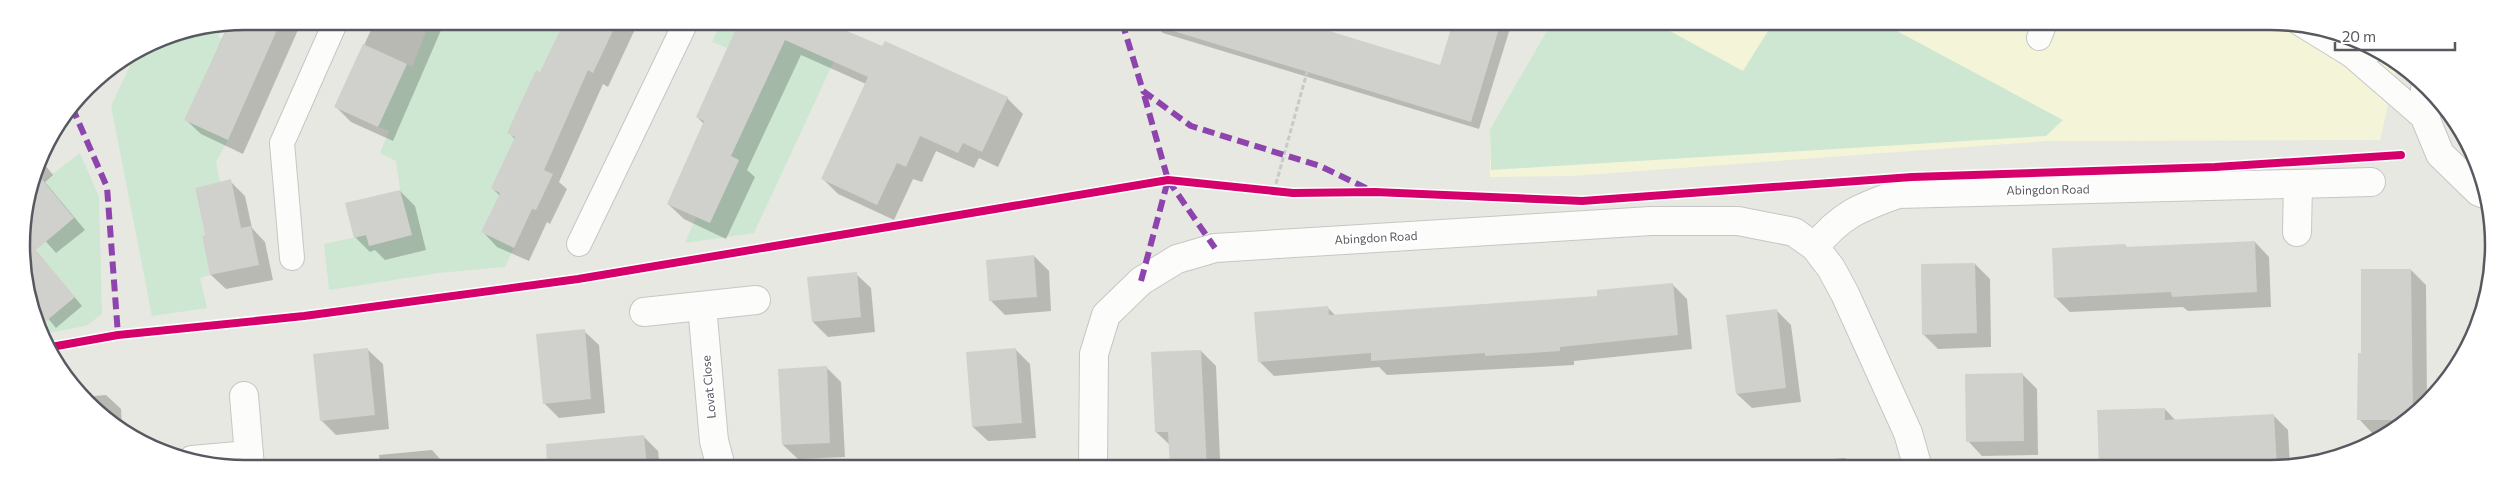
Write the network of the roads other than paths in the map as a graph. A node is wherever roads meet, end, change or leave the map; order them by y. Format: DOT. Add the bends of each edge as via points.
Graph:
graph roads {
  1 [pos="332,30"];
  2 [pos="682,30"];
  3 [pos="2319,36"];
  4 [pos="2364,52"];
  5 [pos="2351,55"];
  6 [pos="2425,96"];
  7 [pos="2426,120"];
  8 [pos="2371,182"];
  9 [pos="2298,184"];
  10 [pos="2479,192"];
  11 [pos="2296,232"];
  12 [pos="579,244"];
  13 [pos="1815,247"];
  14 [pos="292,258"];
  15 [pos="756,300"];
  16 [pos="702,306"];
  17 [pos="644,312"];
  18 [pos="244,396"];
  19 [pos="250,460"];
  20 [pos="719,460"];
  21 [pos="1093,460"];
  22 [pos="1916,460"];
  1 -- 14 [label="lane" via="282,143"];
  2 -- 12 [label="lane"];
  3 -- 5 [label="lane"];
  4 -- 5 [label="lane"];
  5 -- 7 [label="lane"];
  6 -- 7 [label="street"];
  7 -- 10 [label="street" via="2440,154"];
  8 -- 9 [label="street, Abingdon Road"];
  9 -- 11 [label="street"];
  9 -- 13 [label="street, Abingdon Road" via="1898,194 1843,218"];
  13 -- 21 [label="street, Abingdon Road" via="1794,232 1738,221 1651,221 1216,248 1176,260 1141,281 1106,315 1094,354"];
  13 -- 22 [label="street, Abingdon Road" via="1831,268 1849,302 1908,433"];
  15 -- 16 [label="street"];
  16 -- 17 [label="street"];
  16 -- 20 [label="street, Lovat Close" via="714,441"];
  18 -- 19 [label="street"];
}
